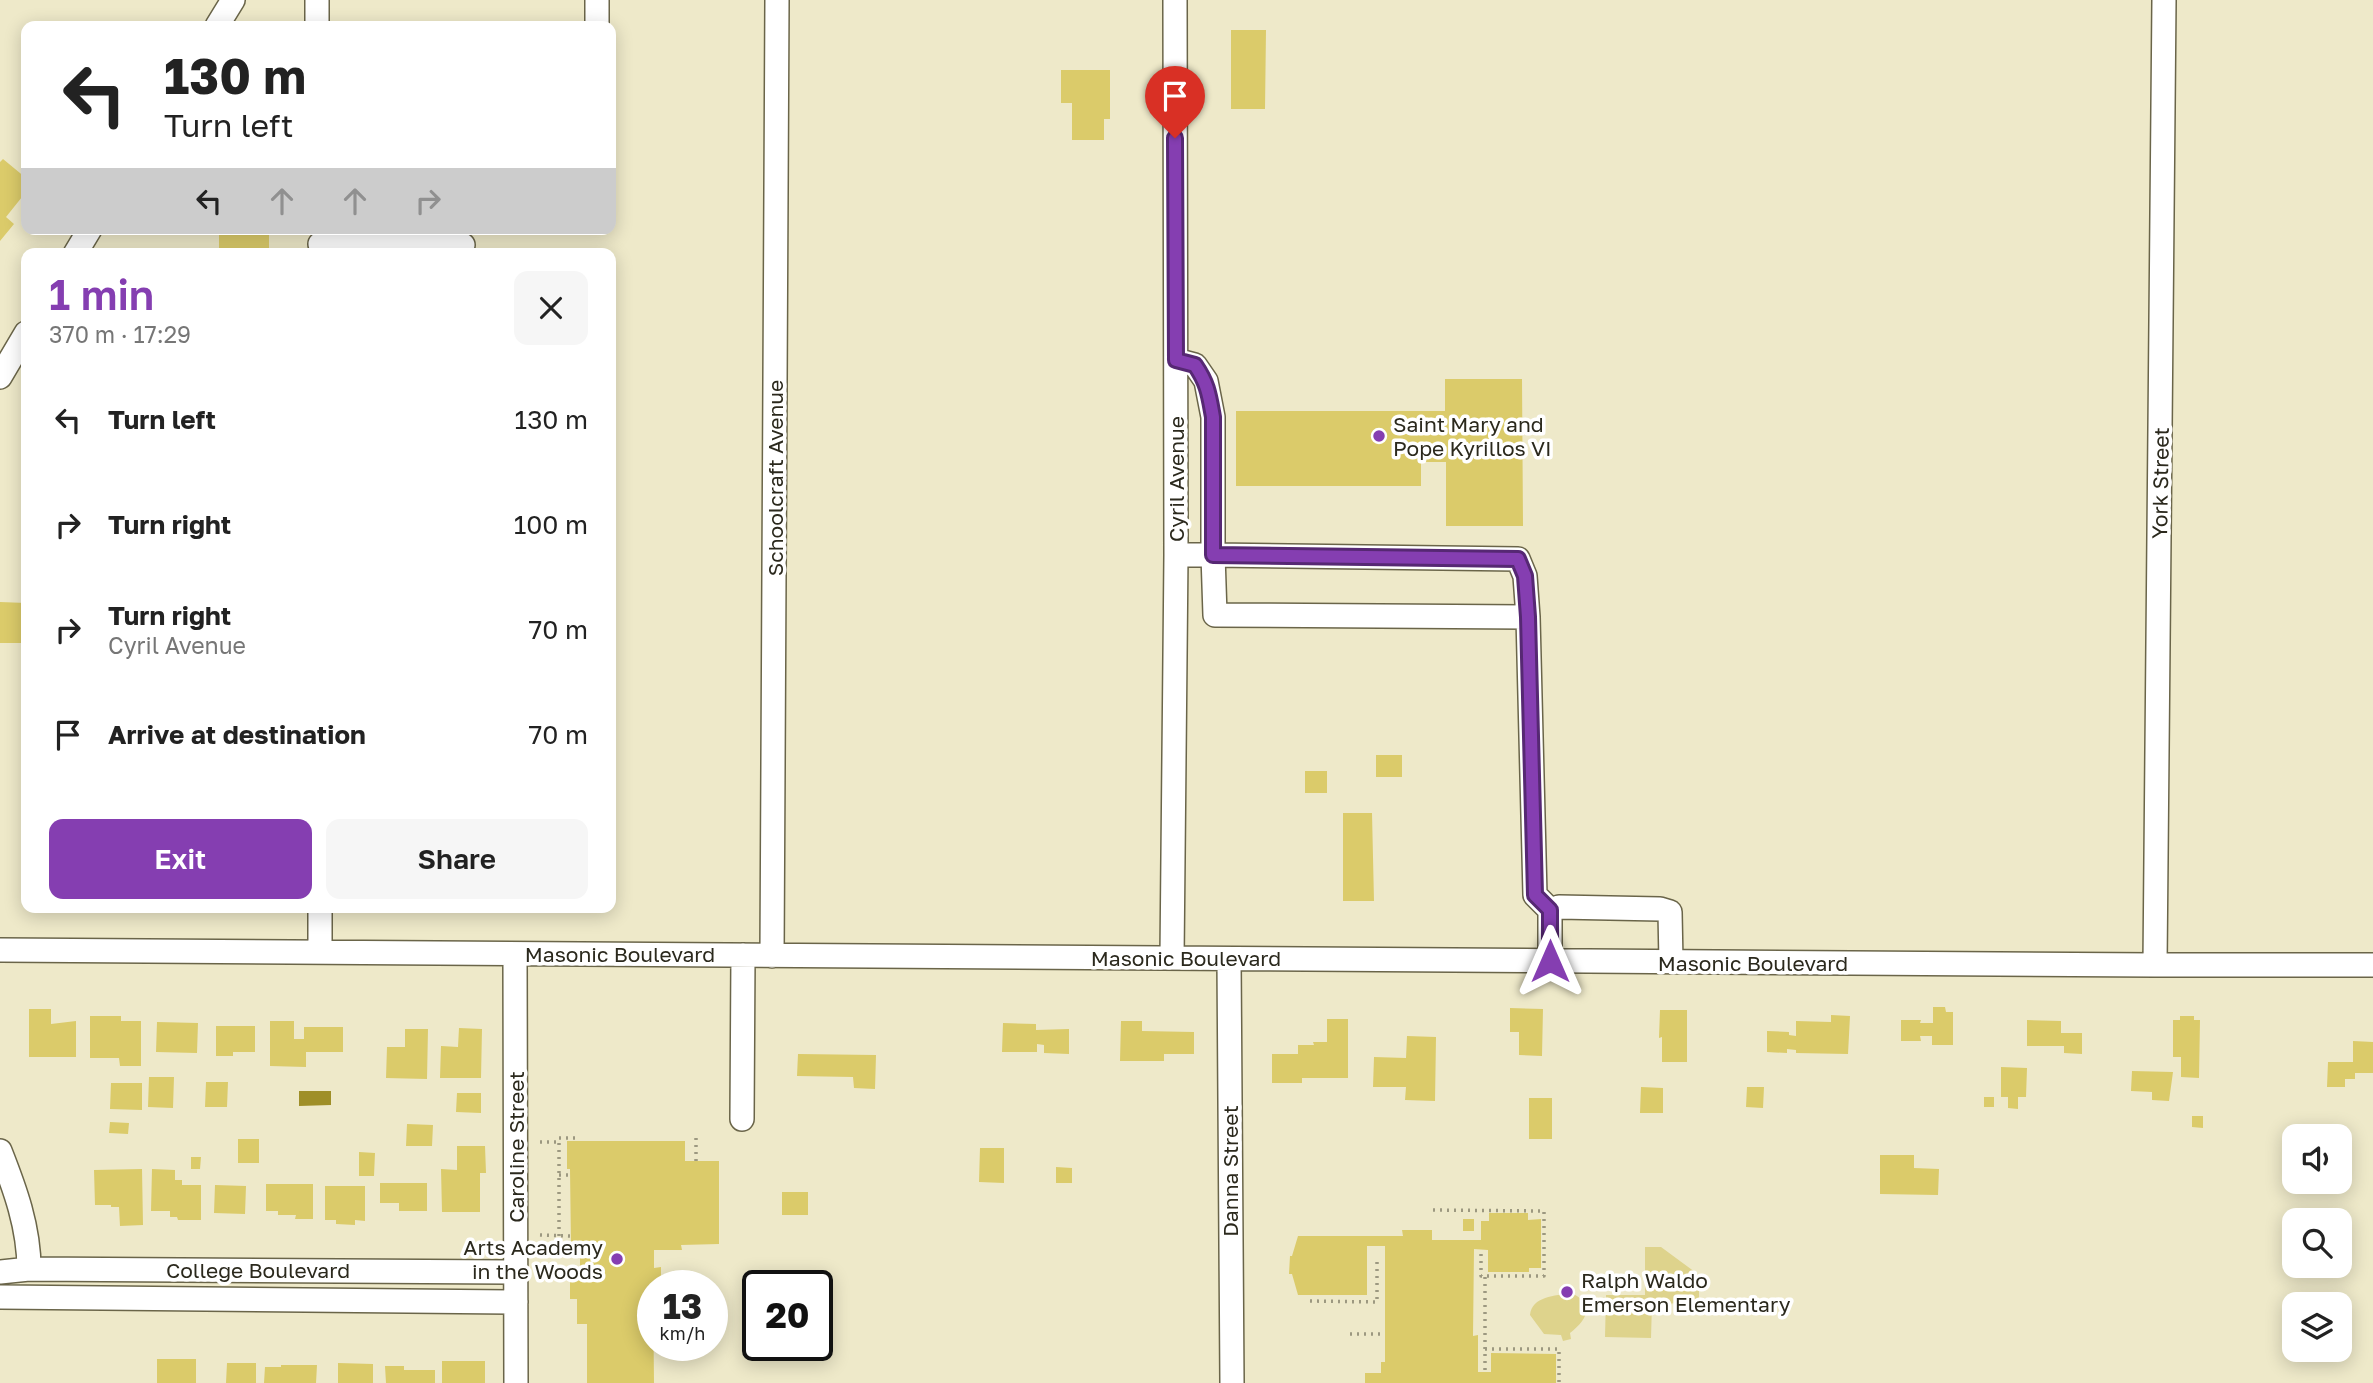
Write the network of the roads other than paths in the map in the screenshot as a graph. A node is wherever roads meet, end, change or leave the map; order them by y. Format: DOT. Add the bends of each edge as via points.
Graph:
graph roads {
  1 [pos="233,0"];
  2 [pos="317,0"];
  3 [pos="597,0"];
  4 [pos="777,0"];
  5 [pos="1175,0"];
  6 [pos="2164,0"];
  7 [pos="220,21"];
  8 [pos="317,21"];
  9 [pos="597,21"];
  10 [pos="319,242"];
  11 [pos="463,245"];
  12 [pos="21,341"];
  13 [pos="1176,360"];
  14 [pos="0,377"];
  15 [pos="1176,555"];
  16 [pos="1213,555"];
  17 [pos="1528,617"];
  18 [pos="1550,910"];
  19 [pos="320,913"];
  20 [pos="0,950"];
  21 [pos="320,953"];
  22 [pos="515,954"];
  23 [pos="743,955"];
  24 [pos="772,956"];
  25 [pos="1172,958"];
  26 [pos="1229,959"];
  27 [pos="1550,961"];
  28 [pos="1671,962"];
  29 [pos="2155,965"];
  30 [pos="2373,965"];
  31 [pos="742,1119"];
  32 [pos="0,1151"];
  33 [pos="7,1188"];
  34 [pos="29,1269"];
  35 [pos="0,1272"];
  36 [pos="516,1272"];
  37 [pos="0,1297"];
  38 [pos="516,1303"];
  39 [pos="516,1383"];
  40 [pos="1231,1383"];
  1 -- 7 [label="street"];
  2 -- 8 [label="street"];
  3 -- 9 [label="street"];
  4 -- 24 [label="street, Schoolcraft Avenue"];
  5 -- 13 [label="street, Cyril Avenue"];
  6 -- 29 [label="street, York Street"];
  10 -- 11 [label="street"];
  12 -- 14 [label="street"];
  13 -- 15 [label="street, Cyril Avenue"];
  13 -- 16 [label="street" via="1195,365 1206,381 1211,405"];
  15 -- 16 [label="street"];
  15 -- 25 [label="street, Cyril Avenue"];
  16 -- 17 [label="street" via="1518,559 1525,576"];
  16 -- 17 [label="street" via="1215,615"];
  17 -- 18 [label="street" via="1535,895"];
  18 -- 27 [label="street"];
  18 -- 28 [label="street" via="1670,912"];
  19 -- 21 [label="street"];
  20 -- 21 [label="street, Masonic Boulevard"];
  21 -- 22 [label="street, Masonic Boulevard"];
  22 -- 23 [label="street, Masonic Boulevard"];
  22 -- 36 [label="street, Caroline Street"];
  23 -- 24 [label="street, Masonic Boulevard"];
  23 -- 31 [label="street"];
  24 -- 25 [label="street, Masonic Boulevard"];
  25 -- 26 [label="street, Masonic Boulevard"];
  26 -- 27 [label="street, Masonic Boulevard"];
  26 -- 40 [label="street, Danna Street"];
  27 -- 28 [label="street, Masonic Boulevard"];
  28 -- 29 [label="street, Masonic Boulevard"];
  29 -- 30 [label="street, Masonic Boulevard"];
  32 -- 33 [label="street"];
  33 -- 34 [label="street" via="25,1227"];
  34 -- 35 [label="street, College Boulevard"];
  34 -- 36 [label="street, College Boulevard"];
  36 -- 38 [label="street, Caroline Street"];
  37 -- 38 [label="street, College Boulevard"];
  38 -- 39 [label="street, Caroline Street"];
}
